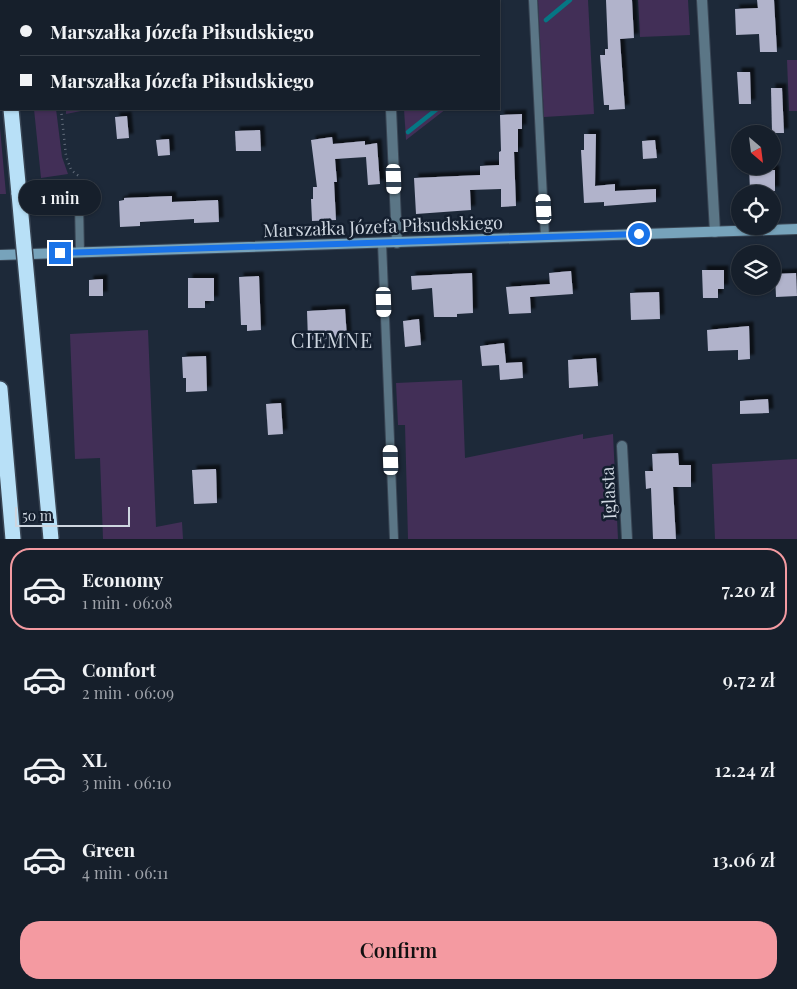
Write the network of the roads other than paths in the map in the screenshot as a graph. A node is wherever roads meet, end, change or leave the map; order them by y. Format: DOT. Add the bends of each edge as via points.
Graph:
graph roads {
  1 [pos="534,0"];
  2 [pos="702,0"];
  3 [pos="11,110"];
  4 [pos="391,110"];
  5 [pos="88,185"];
  6 [pos="797,229"];
  7 [pos="715,232"];
  8 [pos="544,237"];
  9 [pos="382,243"];
  10 [pos="397,243"];
  11 [pos="80,253"];
  12 [pos="0,255"];
  13 [pos="0,389"];
  14 [pos="622,446"];
  15 [pos="13,539"];
  16 [pos="51,539"];
  17 [pos="394,539"];
  18 [pos="627,539"];
  1 -- 8 [label="lane"];
  2 -- 7 [label="street"];
  3 -- 16 [label="highway, bridge"];
  4 -- 10 [label="street"];
  5 -- 11 [label="lane" via="79,204"];
  6 -- 7 [label="street, Marszałka Józefa Piłsudskiego"];
  7 -- 8 [label="street, Marszałka Józefa Piłsudskiego"];
  8 -- 10 [label="street, Marszałka Józefa Piłsudskiego"];
  9 -- 10 [label="street, Marszałka Józefa Piłsudskiego"];
  9 -- 11 [label="street, Marszałka Józefa Piłsudskiego"];
  9 -- 17 [label="lane"];
  11 -- 12 [label="street, Marszałka Józefa Piłsudskiego"];
  13 -- 15 [label="highway"];
  14 -- 18 [label="street, Iglasta"];
}
